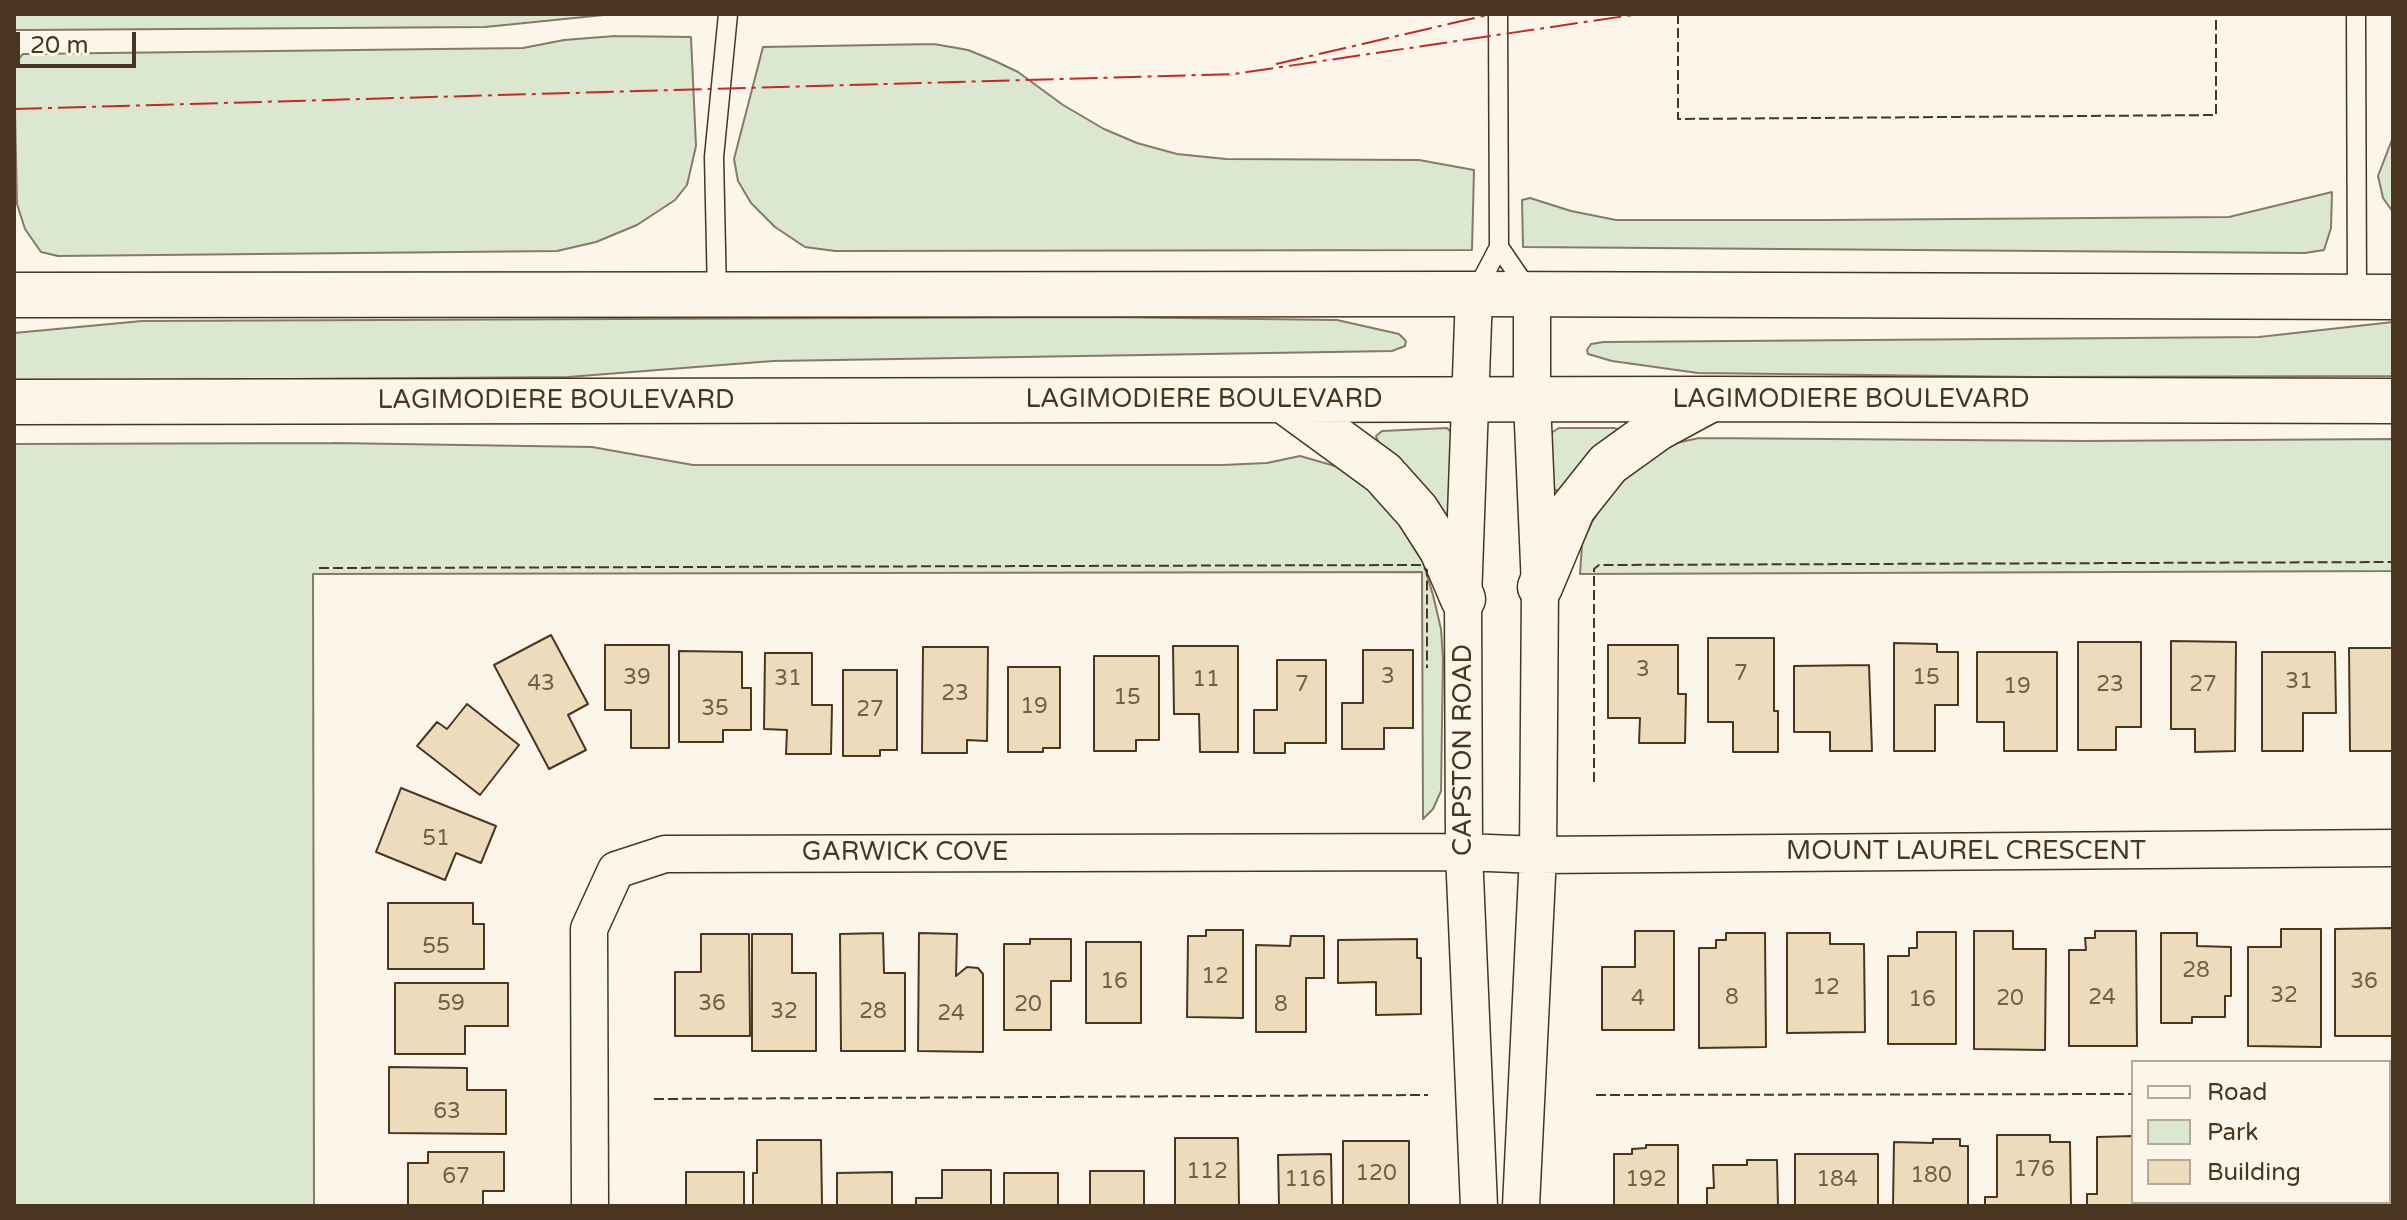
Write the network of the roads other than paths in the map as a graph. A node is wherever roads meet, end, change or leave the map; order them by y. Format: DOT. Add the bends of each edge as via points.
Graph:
graph roads {
  1 [pos="728,14"];
  2 [pos="1498,14"];
  3 [pos="2356,14"];
  4 [pos="1499,247"];
  5 [pos="1474,294"];
  6 [pos="1532,294"];
  7 [pos="14,295"];
  8 [pos="717,295"];
  9 [pos="2375,297"];
  10 [pos="1710,399"];
  11 [pos="1283,400"];
  12 [pos="1471,401"];
  13 [pos="1532,401"];
  14 [pos="2393,401"];
  15 [pos="14,402"];
  16 [pos="1540,587"];
  17 [pos="1463,599"];
  18 [pos="2393,848"];
  19 [pos="1464,852"];
  20 [pos="1538,855"];
  21 [pos="590,1206"];
  22 [pos="1479,1206"];
  23 [pos="1521,1206"];
  1 -- 8 [label="lane" via="714,157"];
  2 -- 4 [label="lane"];
  3 -- 9 [label="lane"];
  4 -- 5 [label="lane"];
  4 -- 6 [label="lane"];
  5 -- 6 [label="main road"];
  5 -- 8 [label="main road"];
  5 -- 12 [label="street, CAPSTON ROAD"];
  6 -- 9 [label="main road"];
  6 -- 13 [label="street"];
  7 -- 8 [label="main road"];
  10 -- 13 [label="main road, LAGIMODIERE BOULEVARD"];
  10 -- 14 [label="main road, LAGIMODIERE BOULEVARD"];
  10 -- 16 [label="main road" via="1608,464 1573,508"];
  11 -- 12 [label="main road, LAGIMODIERE BOULEVARD"];
  11 -- 15 [label="main road, LAGIMODIERE BOULEVARD"];
  11 -- 17 [label="main road" via="1383,473 1442,550"];
  12 -- 13 [label="main road, LAGIMODIERE BOULEVARD"];
  12 -- 17 [label="street, CAPSTON ROAD"];
  13 -- 16 [label="street"];
  16 -- 20 [label="street"];
  17 -- 19 [label="street, CAPSTON ROAD"];
  18 -- 20 [label="street, MOUNT LAUREL CRESCENT"];
  19 -- 20 [label="street, GARWICK COVE"];
  19 -- 21 [label="street, GARWICK COVE" via="665,854 616,870 589,929"];
  19 -- 22 [label="street, CAPSTON ROAD"];
  20 -- 23 [label="street"];
}
